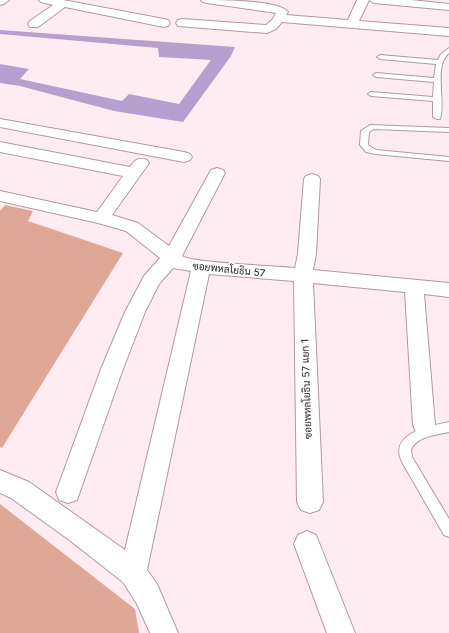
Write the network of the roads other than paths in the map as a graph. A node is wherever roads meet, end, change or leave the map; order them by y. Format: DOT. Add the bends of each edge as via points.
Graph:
graph roads {
  1 [pos="3,0"];
  2 [pos="207,0"];
  3 [pos="363,0"];
  4 [pos="374,0"];
  5 [pos="52,1"];
  6 [pos="0,2"];
  7 [pos="449,7"];
  8 [pos="280,18"];
  9 [pos="164,23"];
  10 [pos="182,23"];
  11 [pos="34,24"];
  12 [pos="352,24"];
  13 [pos="449,32"];
  14 [pos="449,50"];
  15 [pos="380,57"];
  16 [pos="440,62"];
  17 [pos="376,75"];
  18 [pos="439,80"];
  19 [pos="371,94"];
  20 [pos="437,99"];
  21 [pos="437,117"];
  22 [pos="0,123"];
  23 [pos="449,130"];
  24 [pos="0,147"];
  25 [pos="150,151"];
  26 [pos="184,157"];
  27 [pos="449,159"];
  28 [pos="134,173"];
  29 [pos="217,173"];
  30 [pos="312,179"];
  31 [pos="0,197"];
  32 [pos="101,218"];
  33 [pos="172,258"];
  34 [pos="201,267"];
  35 [pos="303,275"];
  36 [pos="414,287"];
  37 [pos="449,290"];
  38 [pos="424,425"];
  39 [pos="449,427"];
  40 [pos="0,481"];
  41 [pos="68,492"];
  42 [pos="310,502"];
  43 [pos="449,531"];
  44 [pos="307,544"];
  45 [pos="133,573"];
  46 [pos="164,633"];
  47 [pos="341,633"];
  1 -- 6 [label="street"];
  2 -- 8 [label="street" via="277,10 282,12"];
  3 -- 12 [label="street"];
  4 -- 7 [label="street"];
  5 -- 9 [label="street"];
  5 -- 11 [label="street"];
  8 -- 10 [label="street" via="270,28 263,29"];
  8 -- 12 [label="street"];
  12 -- 13 [label="street"];
  14 -- 16 [label="lane"];
  15 -- 16 [label="lane"];
  16 -- 18 [label="lane"];
  17 -- 18 [label="lane"];
  18 -- 20 [label="lane"];
  19 -- 20 [label="lane"];
  20 -- 21 [label="lane"];
  22 -- 25 [label="street"];
  23 -- 27 [label="lane" via="372,127 365,131 364,145 375,152"];
  24 -- 28 [label="street"];
  25 -- 26 [label="street"];
  25 -- 28 [label="street"];
  28 -- 32 [label="street"];
  29 -- 33 [label="street"];
  30 -- 35 [label="street, ซอยพหลโยธิน 57 แยก 1" via="308,254"];
  31 -- 32 [label="street, ซอยพหลโยธิน 57"];
  32 -- 33 [label="street, ซอยพหลโยธิน 57" via="132,227"];
  33 -- 34 [label="street, ซอยพหลโยธิน 57" via="179,263"];
  33 -- 41 [label="street" via="151,281 135,312"];
  34 -- 35 [label="street, ซอยพหลโยธิน 57"];
  34 -- 45 [label="street"];
  35 -- 36 [label="street, ซอยพหลโยธิน 57"];
  35 -- 42 [label="street, ซอยพหลโยธิน 57 แยก 1"];
  36 -- 37 [label="street, ซอยพหลโยธิน 57"];
  36 -- 38 [label="street"];
  39 -- 43 [label="lane" via="413,437 405,450 406,458"];
  40 -- 45 [label="street" via="20,490"];
  44 -- 47 [label="street"];
  45 -- 46 [label="street" via="147,594"];
}
